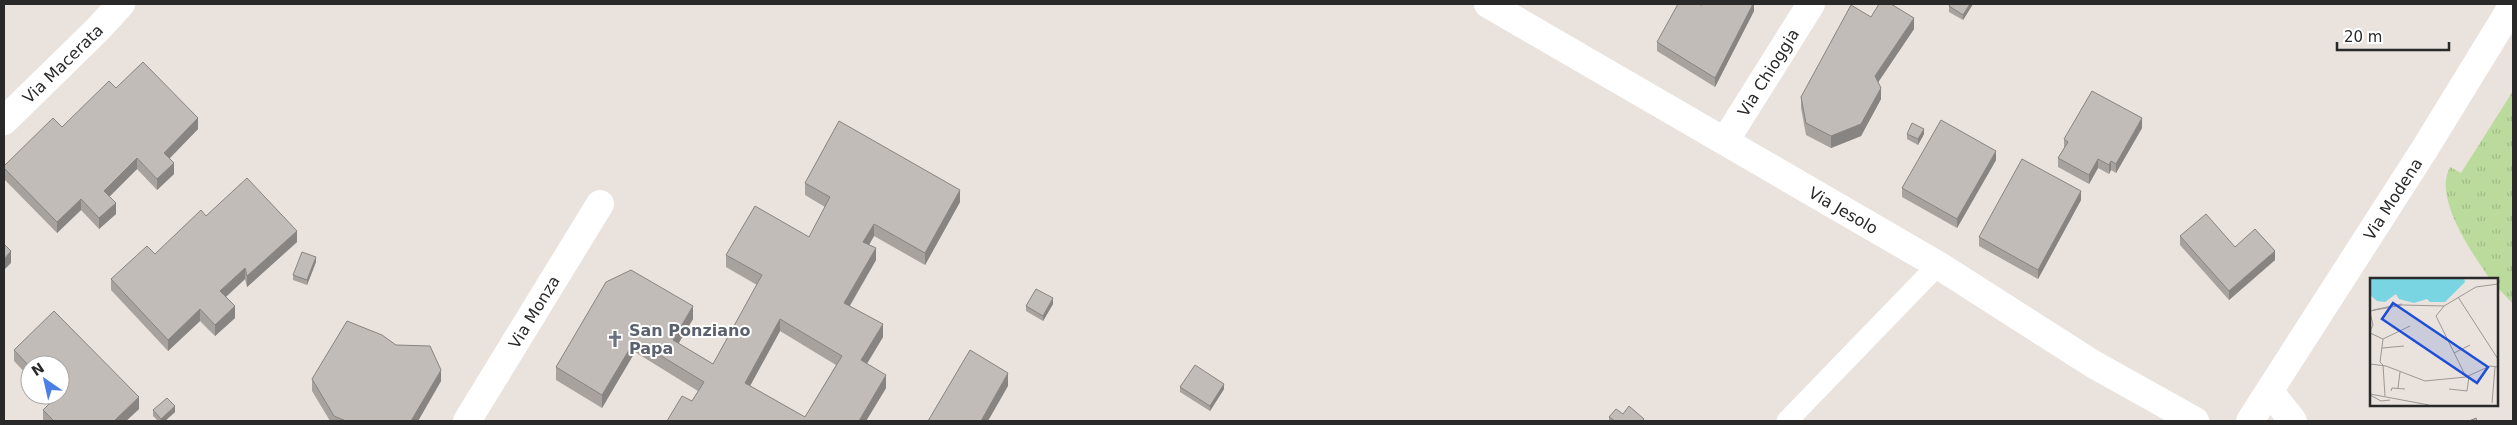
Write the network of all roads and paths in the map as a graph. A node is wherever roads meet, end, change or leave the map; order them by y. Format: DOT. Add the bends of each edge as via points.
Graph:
graph roads {
  1 [pos="121,4"];
  2 [pos="1488,4"];
  3 [pos="1811,4"];
  4 [pos="2513,5"];
  5 [pos="4,121"];
  6 [pos="1725,141"];
  7 [pos="600,204"];
  8 [pos="1938,265"];
  9 [pos="2270,392"];
  10 [pos="467,421"];
  11 [pos="1787,421"];
  12 [pos="2196,421"];
  13 [pos="2250,421"];
  14 [pos="2293,421"];
  1 -- 5 [label="street, Via Macerata"];
  2 -- 6 [label="street, Via Jesolo"];
  3 -- 6 [label="street, Via Chioggia"];
  4 -- 9 [label="street, Via Modena"];
  6 -- 8 [label="street, Via Jesolo"];
  7 -- 10 [label="street, Via Monza"];
  8 -- 11 [label="lane"];
  8 -- 12 [label="street, Via Jesolo" via="2093,364"];
  9 -- 13 [label="street, Via Modena"];
  9 -- 14 [label="street"];
}
